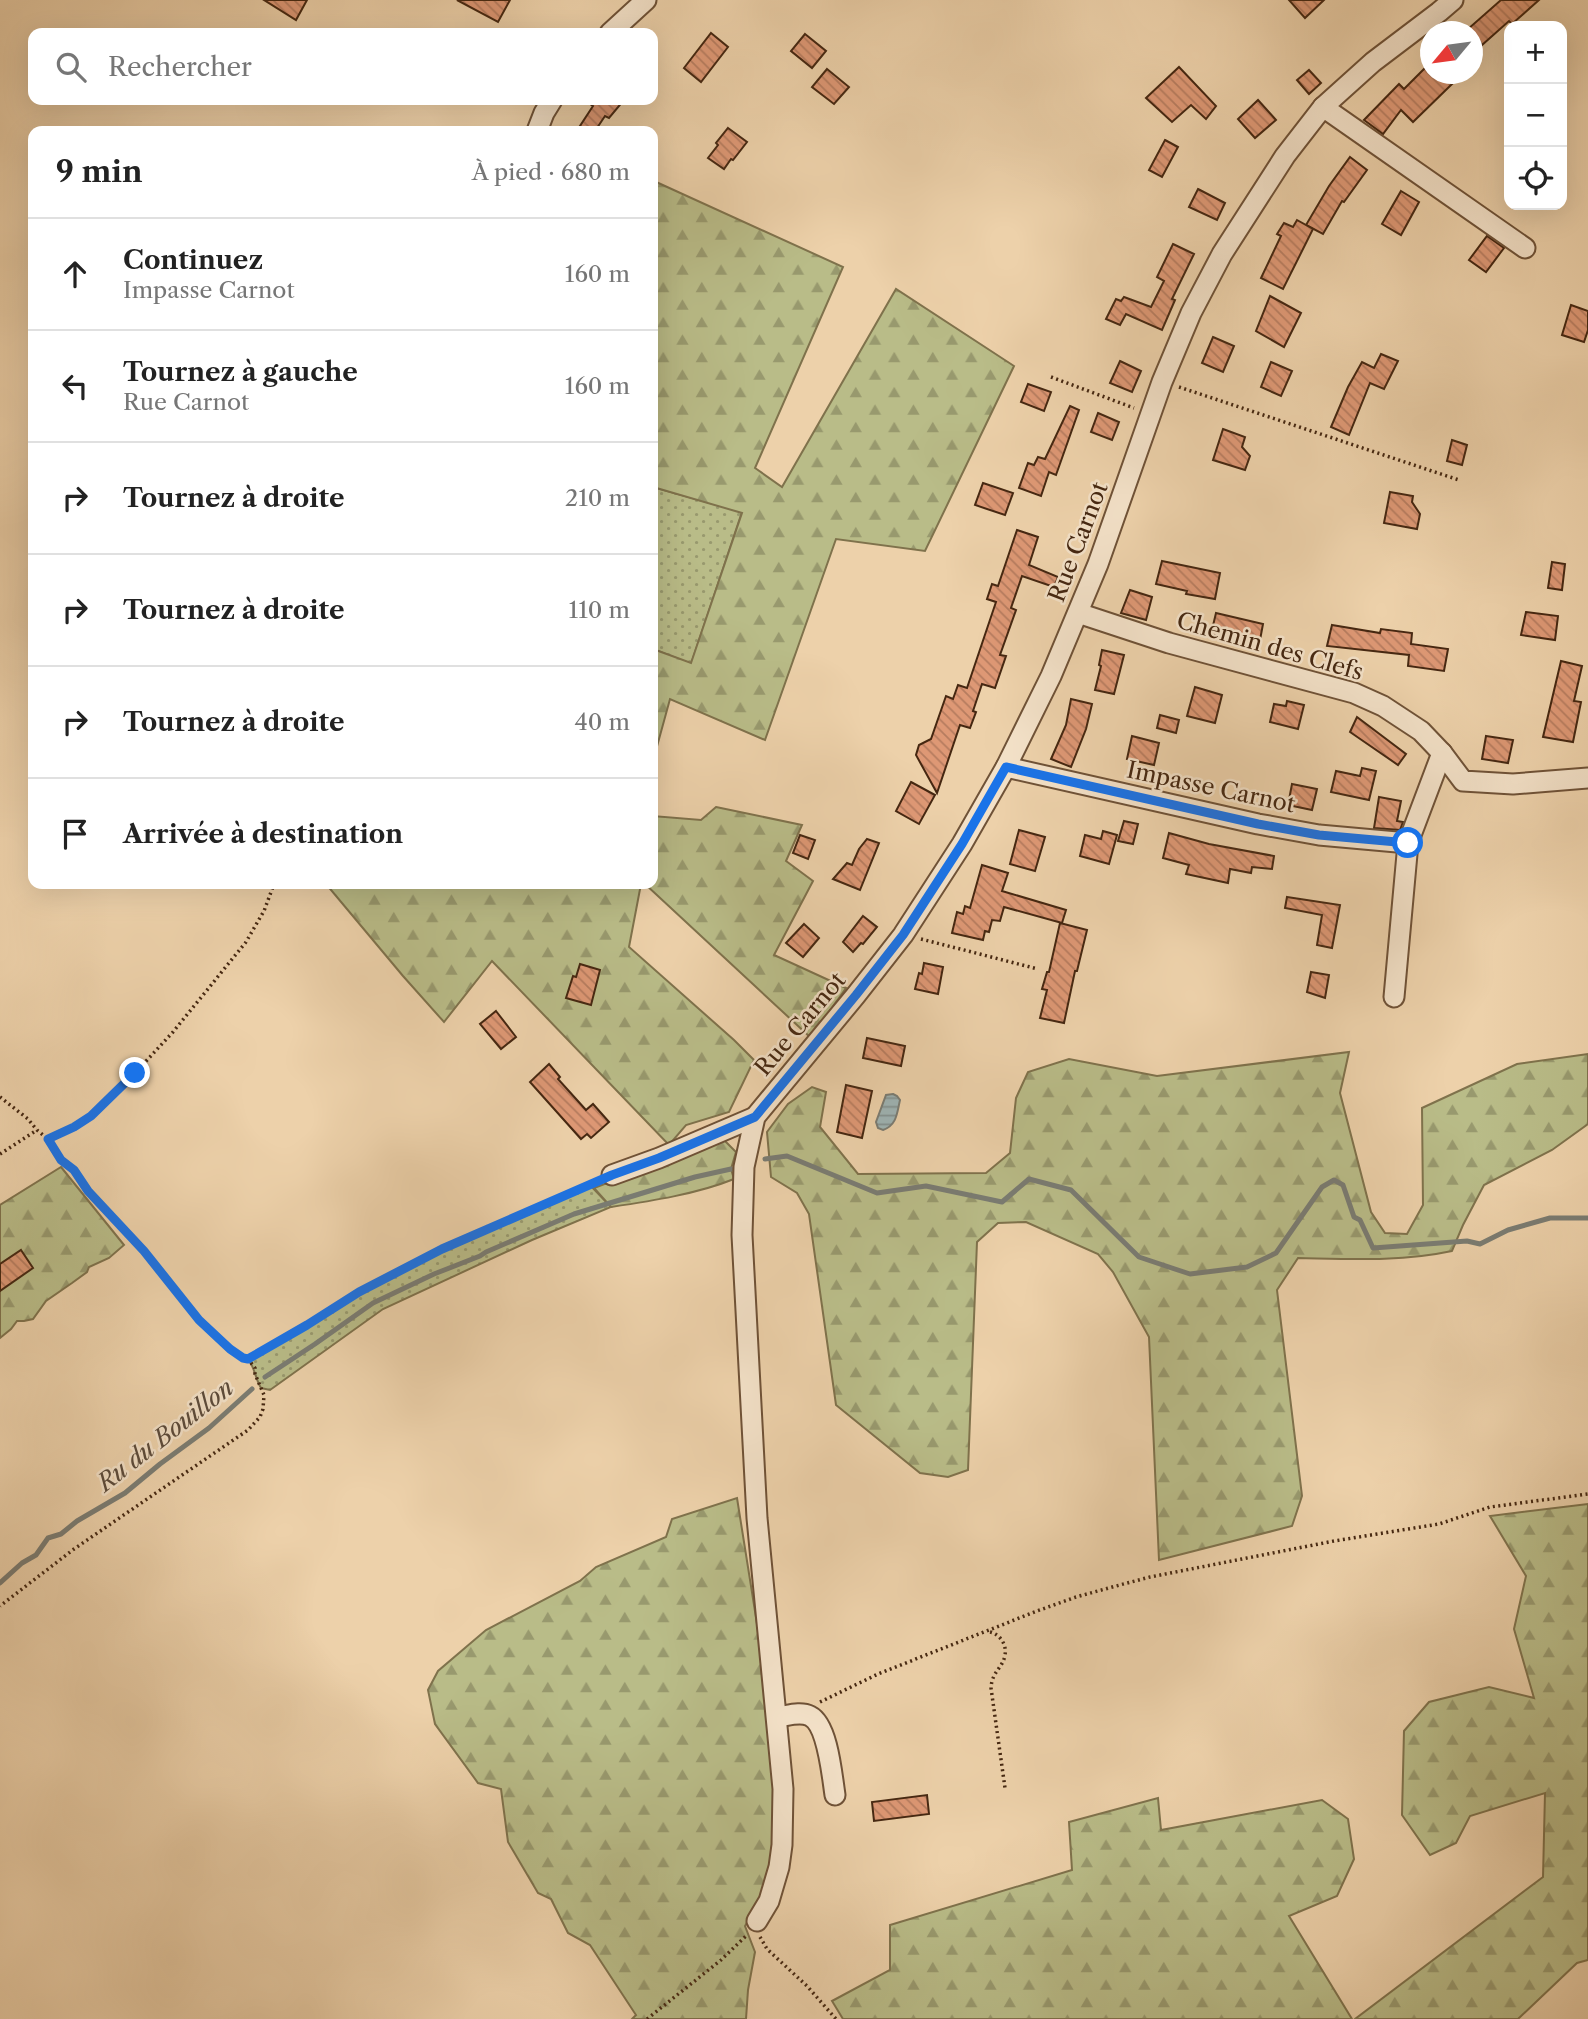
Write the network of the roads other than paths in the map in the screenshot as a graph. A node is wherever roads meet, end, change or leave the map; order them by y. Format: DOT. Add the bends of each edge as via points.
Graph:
graph roads {
  1 [pos="646,0"];
  2 [pos="1452,0"];
  3 [pos="615,28"];
  4 [pos="549,105"];
  5 [pos="1323,107"];
  6 [pos="539,126"];
  7 [pos="1525,248"];
  8 [pos="1077,613"];
  9 [pos="1442,753"];
  10 [pos="1006,767"];
  11 [pos="1588,778"];
  12 [pos="1408,843"];
  13 [pos="1394,997"];
  14 [pos="755,1117"];
  15 [pos="612,1175"];
  16 [pos="777,1717"];
  17 [pos="835,1795"];
  18 [pos="758,1922"];
  1 -- 3 [label="street"];
  2 -- 5 [label="street, Rue Carnot"];
  4 -- 6 [label="street"];
  5 -- 7 [label="street"];
  5 -- 8 [label="street, Rue Carnot" via="1285,156 1222,254 1191,313"];
  8 -- 9 [label="street, Chemin des Clefs" via="1354,693 1420,731"];
  8 -- 10 [label="street, Rue Carnot"];
  9 -- 11 [label="street, Chemin des Clefs" via="1463,781"];
  9 -- 12 [label="street"];
  10 -- 12 [label="street, Impasse Carnot" via="1258,824"];
  10 -- 14 [label="street, Rue Carnot" via="903,935"];
  12 -- 13 [label="street"];
  14 -- 15 [label="street"];
  14 -- 16 [label="street" via="744,1167 741,1235 757,1518"];
  16 -- 17 [label="street" via="800,1714 813,1718 821,1728"];
  16 -- 18 [label="street" via="783,1780 782,1845 774,1887"];
}
